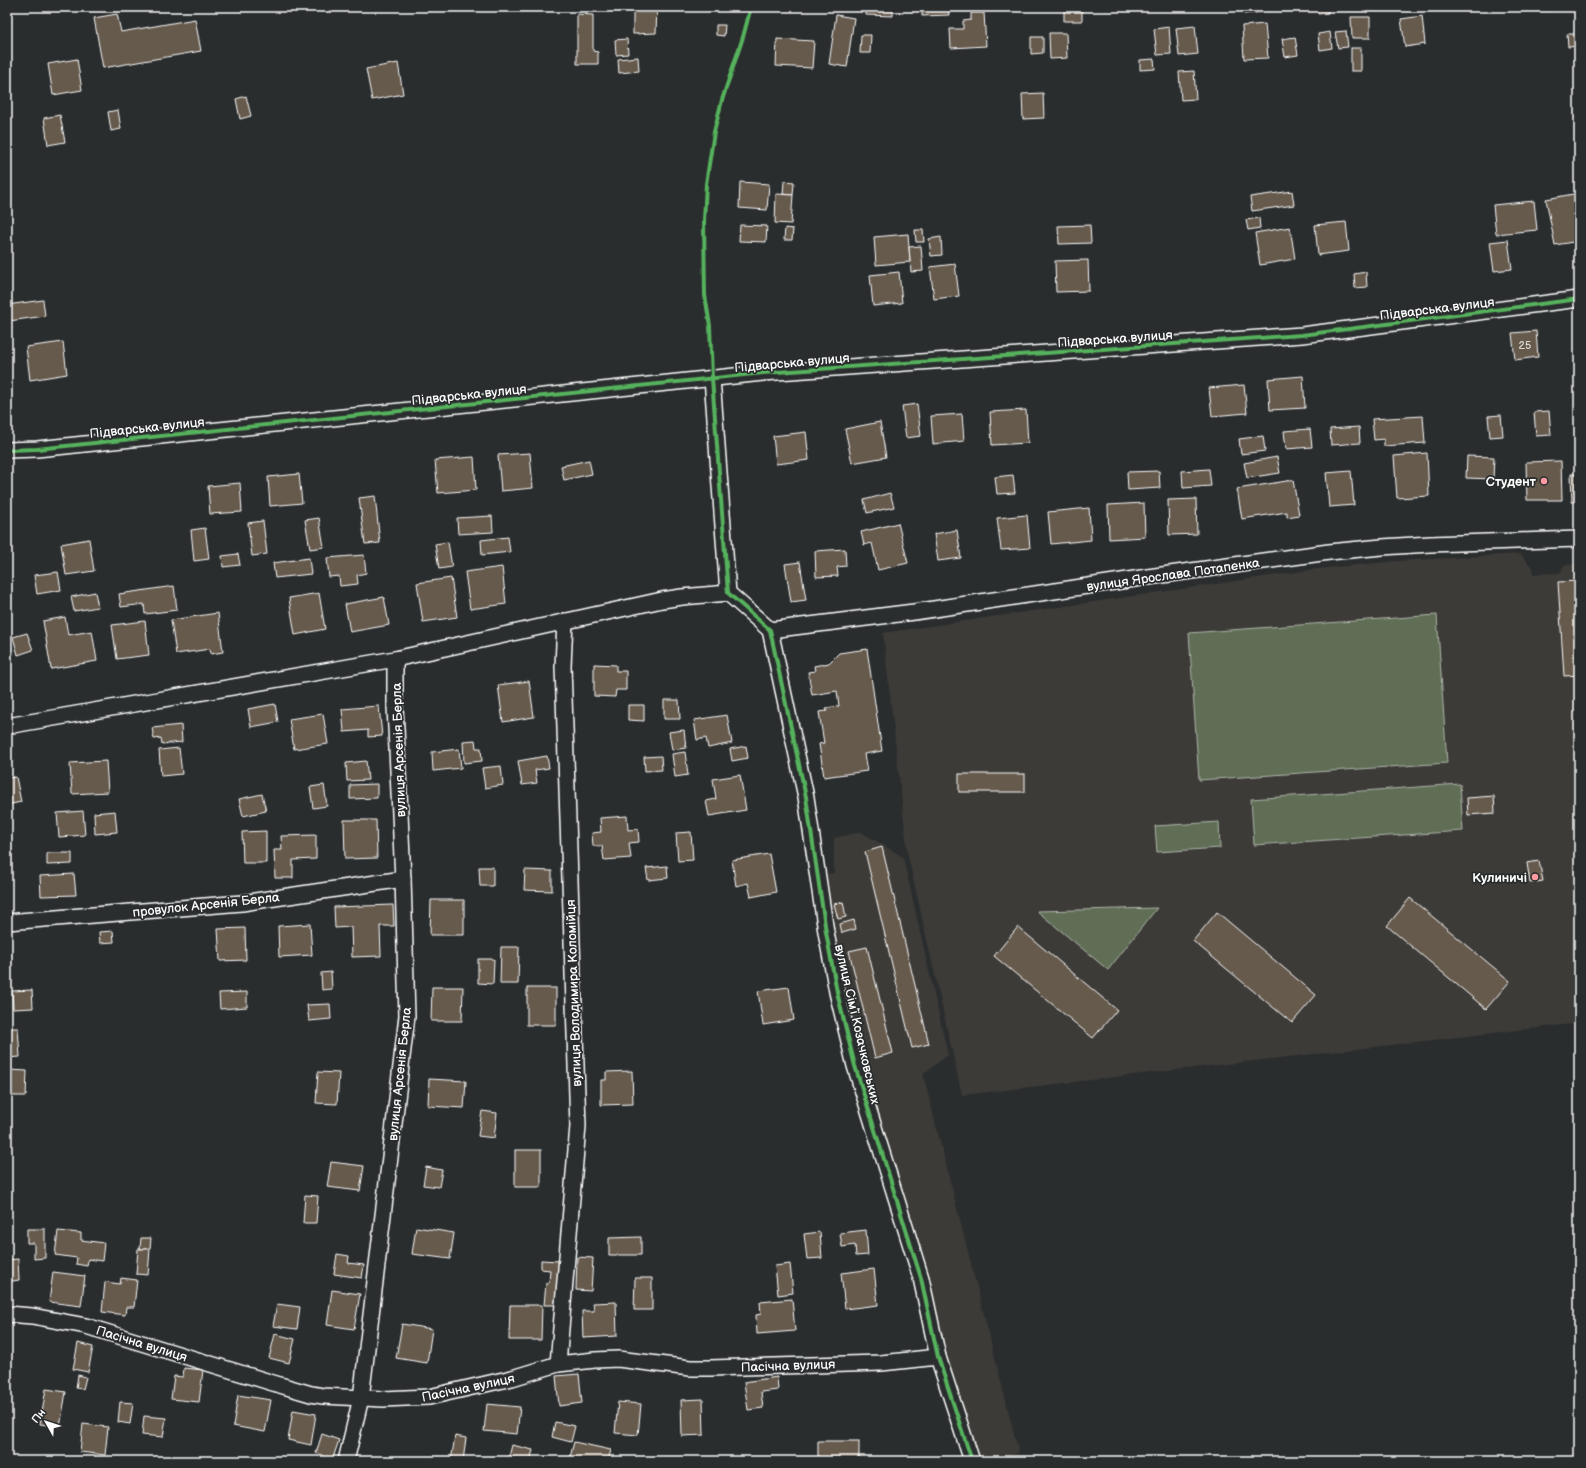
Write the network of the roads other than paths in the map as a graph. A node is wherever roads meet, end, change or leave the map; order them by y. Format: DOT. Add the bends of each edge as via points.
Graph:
graph roads {
  1 [pos="1579,299"];
  2 [pos="712,378"];
  3 [pos="7,450"];
  4 [pos="1579,539"];
  5 [pos="728,593"];
  6 [pos="565,621"];
  7 [pos="770,630"];
  8 [pos="395,659"];
  9 [pos="7,726"];
  10 [pos="404,879"];
  11 [pos="7,922"];
  12 [pos="7,1314"];
  13 [pos="938,1357"];
  14 [pos="558,1364"];
  15 [pos="360,1398"];
  16 [pos="346,1461"];
  17 [pos="972,1461"];
  1 -- 2 [label="street, Підварська вулиця" via="1302,335"];
  2 -- 3 [label="street, Підварська вулиця"];
  2 -- 5 [label="street"];
  4 -- 7 [label="street, вулиця Ярослава Потапенка" via="1430,544 1328,552 914,612"];
  5 -- 6 [label="street" via="675,598"];
  5 -- 7 [label="street"];
  6 -- 8 [label="street"];
  6 -- 14 [label="street, вулиця Володимира Коломійця" via="562,666 578,1126"];
  7 -- 13 [label="street, вулиця Сімʼї Козачковських" via="806,797 837,992 865,1100 921,1278"];
  8 -- 9 [label="street"];
  8 -- 10 [label="street, вулиця Арсенія Берла"];
  10 -- 11 [label="street, провулок Арсенія Берла" via="242,903"];
  10 -- 15 [label="street, вулиця Арсенія Берла" via="407,1016"];
  12 -- 15 [label="street, Пасічна вулиця" via="86,1326 311,1394"];
  13 -- 14 [label="street, Пасічна вулиця" via="881,1363 710,1368 618,1359"];
  13 -- 17 [label="street, вулиця Сімʼї Козачковських"];
  14 -- 15 [label="street, Пасічна вулиця" via="512,1378 429,1397"];
  15 -- 16 [label="street, вулиця Арсенія Берла"];
}
